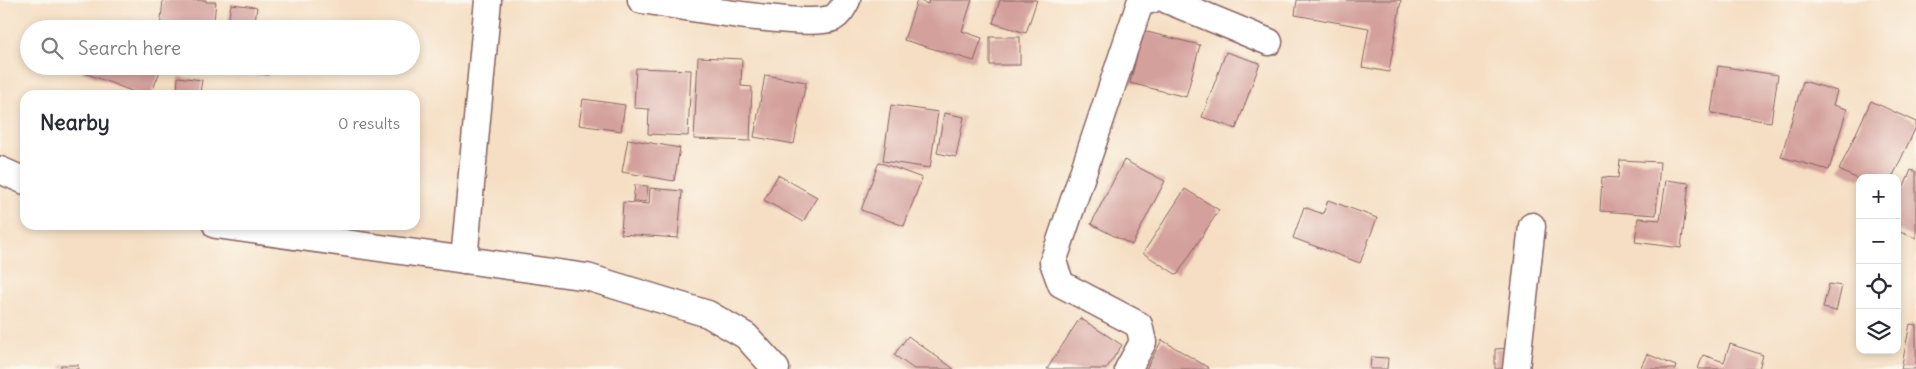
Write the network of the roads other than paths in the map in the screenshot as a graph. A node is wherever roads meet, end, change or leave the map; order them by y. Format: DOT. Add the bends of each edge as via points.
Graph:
graph roads {
  1 [pos="488,0"];
  2 [pos="641,0"];
  3 [pos="847,0"];
  4 [pos="1151,0"];
  5 [pos="1168,0"];
  6 [pos="1269,42"];
  7 [pos="0,170"];
  8 [pos="20,179"];
  9 [pos="1532,226"];
  10 [pos="251,230"];
  11 [pos="464,260"];
  12 [pos="776,369"];
  13 [pos="1128,369"];
  14 [pos="1516,369"];
  1 -- 11 [label="street"];
  2 -- 3 [label="street" via="788,20 824,20 839,13"];
  4 -- 13 [label="street" via="1140,3 1053,262 1061,284 1139,325 1143,342"];
  5 -- 6 [label="street"];
  7 -- 8 [label="street"];
  9 -- 14 [label="street"];
  10 -- 11 [label="street"];
  11 -- 12 [label="street" via="587,277 708,314 746,336"];
}
